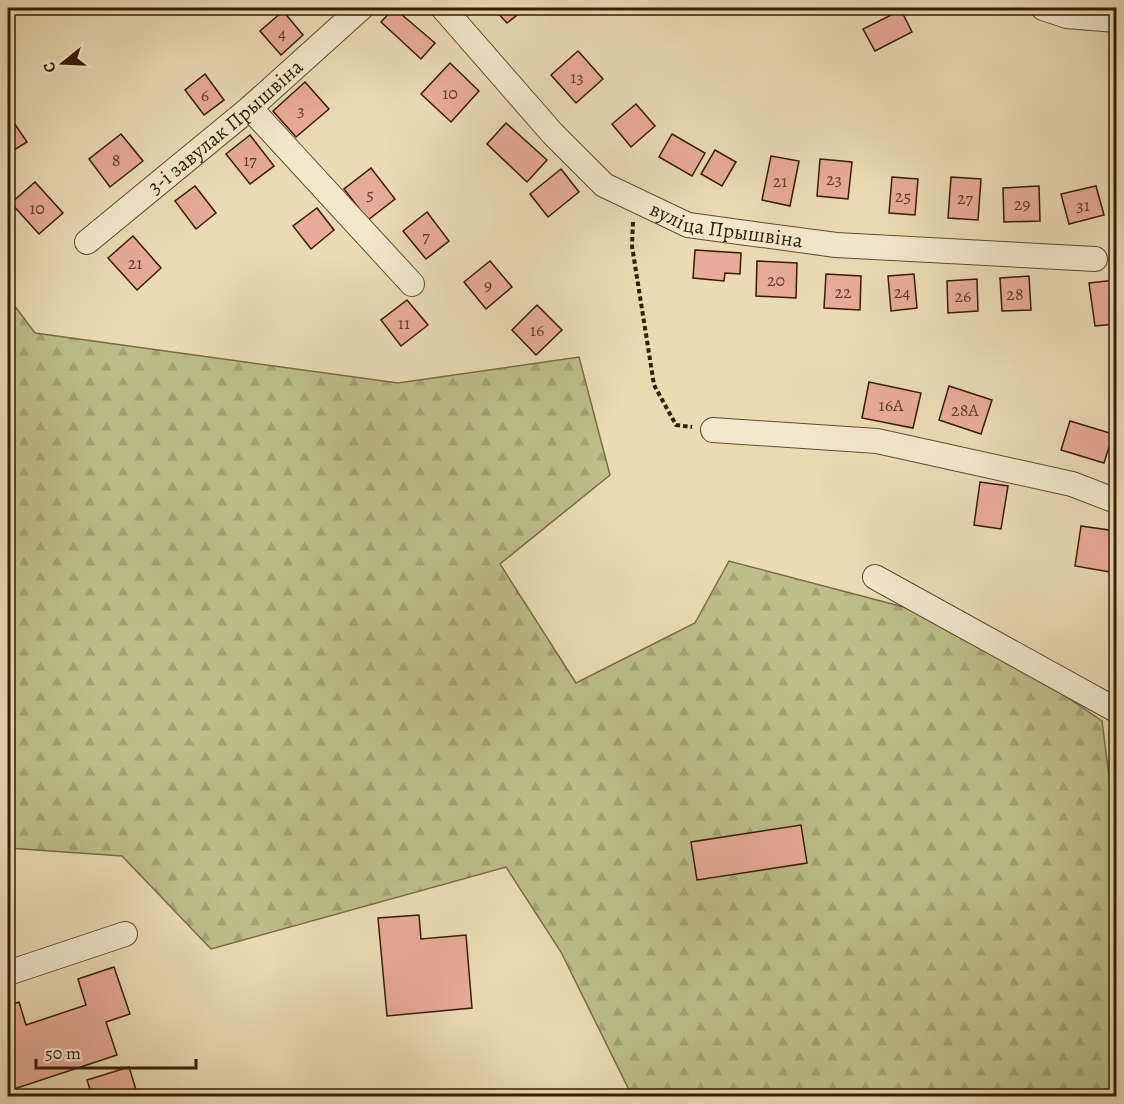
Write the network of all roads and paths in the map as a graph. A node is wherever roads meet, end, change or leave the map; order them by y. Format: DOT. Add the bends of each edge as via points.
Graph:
graph roads {
  1 [pos="361,8"];
  2 [pos="442,8"];
  3 [pos="1043,8"];
  4 [pos="1116,20"];
  5 [pos="250,108"];
  6 [pos="635,200"];
  7 [pos="87,242"];
  8 [pos="1095,259"];
  9 [pos="412,284"];
  10 [pos="713,430"];
  11 [pos="1116,501"];
  12 [pos="875,577"];
  13 [pos="1116,710"];
  14 [pos="125,934"];
  15 [pos="8,973"];
  1 -- 5 [label="street, 3-і завулак Прышвіна"];
  2 -- 6 [label="street, вуліца Прышвіна" via="553,134 604,185"];
  3 -- 4 [label="street" via="1067,16"];
  5 -- 7 [label="street, 3-і завулак Прышвіна"];
  5 -- 9 [label="street"];
  6 -- 8 [label="street, вуліца Прышвіна" via="688,225 836,245"];
  6 -- 10 [label="path" via="632,246 654,385 676,425"];
  10 -- 11 [label="street" via="877,441 1072,484"];
  12 -- 13 [label="street"];
  14 -- 15 [label="street"];
}
